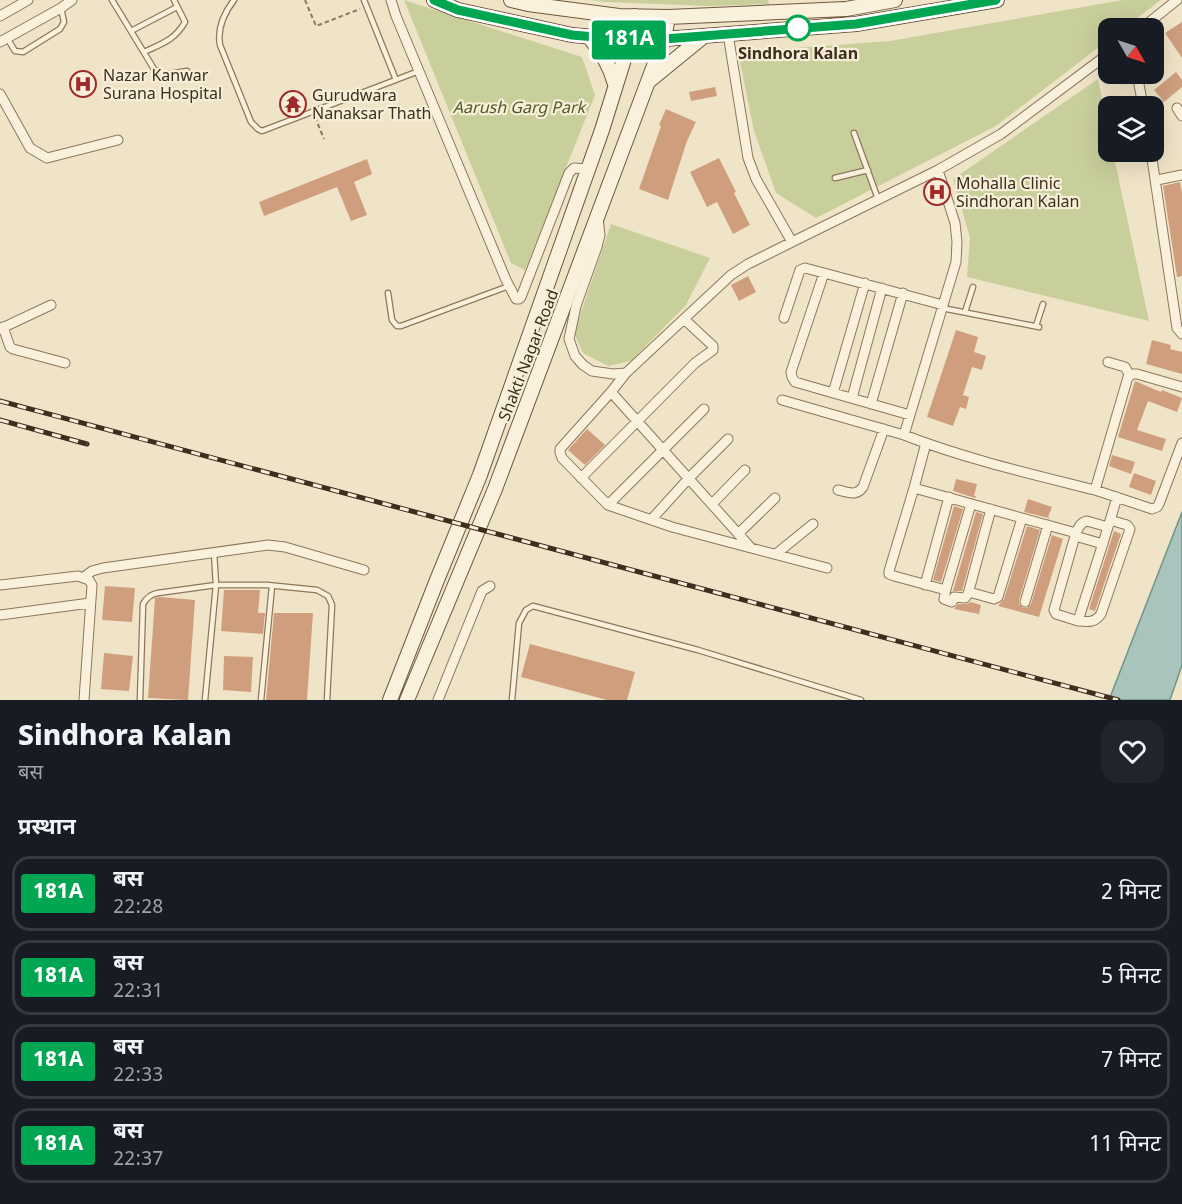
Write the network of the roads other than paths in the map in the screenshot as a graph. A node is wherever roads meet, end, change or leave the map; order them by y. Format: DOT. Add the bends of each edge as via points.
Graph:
graph roads {
  1 [pos="28,0"];
  2 [pos="72,0"];
  3 [pos="112,0"];
  4 [pos="174,0"];
  5 [pos="234,0"];
  6 [pos="363,0"];
  7 [pos="391,0"];
  8 [pos="434,0"];
  9 [pos="511,0"];
  10 [pos="895,0"];
  11 [pos="997,0"];
  12 [pos="1177,0"];
  13 [pos="177,7"];
  14 [pos="61,8"];
  15 [pos="0,16"];
  16 [pos="635,16"];
  17 [pos="668,17"];
  18 [pos="1154,18"];
  19 [pos="130,31"];
  20 [pos="728,34"];
  21 [pos="704,36"];
  22 [pos="589,37"];
  23 [pos="664,39"];
  24 [pos="4,40"];
  25 [pos="630,40"];
  26 [pos="144,52"];
  27 [pos="1098,61"];
  28 [pos="187,71"];
  29 [pos="419,71"];
  30 [pos="396,80"];
  31 [pos="647,82"];
  32 [pos="615,84"];
  33 [pos="0,94"];
  34 [pos="854,133"];
  35 [pos="118,140"];
  36 [pos="1153,162"];
  37 [pos="588,169"];
  38 [pos="868,170"];
  39 [pos="938,170"];
  40 [pos="1182,175"];
  41 [pos="835,178"];
  42 [pos="1156,180"];
  43 [pos="878,199"];
  44 [pos="598,215"];
  45 [pos="792,242"];
  46 [pos="824,273"];
  47 [pos="865,283"];
  48 [pos="509,286"];
  49 [pos="973,287"];
  50 [pos="882,288"];
  51 [pos="388,293"];
  52 [pos="903,293"];
  53 [pos="1043,304"];
  54 [pos="51,305"];
  55 [pos="943,306"];
  56 [pos="965,312"];
  57 [pos="684,318"];
  58 [pos="784,318"];
  59 [pos="2,328"];
  60 [pos="1182,334"];
  61 [pos="1108,362"];
  62 [pos="65,363"];
  63 [pos="626,373"];
  64 [pos="1130,376"];
  65 [pos="1182,387"];
  66 [pos="611,392"];
  67 [pos="833,393"];
  68 [pos="852,398"];
  69 [pos="782,399"];
  70 [pos="871,404"];
  71 [pos="704,409"];
  72 [pos="910,416"];
  73 [pos="638,421"];
  74 [pos="884,429"];
  75 [pos="904,435"];
  76 [pos="728,438"];
  77 [pos="926,443"];
  78 [pos="1182,443"];
  79 [pos="663,449"];
  80 [pos="745,470"];
  81 [pos="581,478"];
  82 [pos="689,478"];
  83 [pos="914,488"];
  84 [pos="838,490"];
  85 [pos="1095,490"];
  86 [pos="949,497"];
  87 [pos="1117,497"];
  88 [pos="774,498"];
  89 [pos="608,504"];
  90 [pos="712,504"];
  91 [pos="971,504"];
  92 [pos="991,509"];
  93 [pos="1022,518"];
  94 [pos="651,520"];
  95 [pos="813,524"];
  96 [pos="1109,524"];
  97 [pos="1048,525"];
  98 [pos="738,534"];
  99 [pos="1076,535"];
  100 [pos="1103,544"];
  101 [pos="750,548"];
  102 [pos="214,552"];
  103 [pos="776,554"];
  104 [pos="827,568"];
  105 [pos="364,570"];
  106 [pos="84,577"];
  107 [pos="0,585"];
  108 [pos="216,585"];
  109 [pos="925,585"];
  110 [pos="272,586"];
  111 [pos="490,586"];
  112 [pos="946,589"];
  113 [pos="969,592"];
  114 [pos="1025,602"];
  115 [pos="90,603"];
  116 [pos="0,615"];
  117 [pos="1078,621"];
  118 [pos="84,700"];
  119 [pos="140,700"];
  120 [pos="205,700"];
  121 [pos="261,700"];
  122 [pos="327,700"];
  123 [pos="390,700"];
  124 [pos="407,700"];
  125 [pos="438,700"];
  126 [pos="512,700"];
  127 [pos="861,700"];
  1 -- 15 [label="street"];
  2 -- 14 [label="street"];
  3 -- 19 [label="lane"];
  4 -- 13 [label="lane"];
  5 -- 30 [label="lane" via="222,20 218,37 251,122 262,131"];
  6 -- 30 [label="lane"];
  7 -- 29 [label="street"];
  8 -- 22 [label="street" via="458,10"];
  9 -- 16 [label="street"];
  10 -- 17 [label="street" via="846,9"];
  11 -- 20 [label="street" via="856,24"];
  12 -- 18 [label="street"];
  13 -- 19 [label="lane"];
  13 -- 26 [label="lane" via="185,22 178,33"];
  14 -- 24 [label="street"];
  14 -- 24 [label="lane" via="64,22 60,29 23,52 15,51"];
  16 -- 17 [label="street"];
  16 -- 25 [label="street, Shakti Nagar Road"];
  17 -- 23 [label="street, Shakti Nagar Road"];
  19 -- 26 [label="lane"];
  20 -- 21 [label="street"];
  20 -- 45 [label="street" via="748,158"];
  21 -- 23 [label="street"];
  21 -- 31 [label="street"];
  22 -- 25 [label="street"];
  22 -- 32 [label="street" via="610,67"];
  23 -- 25 [label="street"];
  23 -- 31 [label="street, Shakti Nagar Road"];
  25 -- 32 [label="street, Shakti Nagar Road"];
  26 -- 28 [label="lane" via="154,69 163,75"];
  27 -- 39 [label="street" via="1001,134"];
  29 -- 30 [label="lane"];
  29 -- 48 [label="street"];
  31 -- 44 [label="street, Shakti Nagar Road"];
  32 -- 37 [label="street, Shakti Nagar Road"];
  33 -- 35 [label="street" via="30,147 47,158"];
  34 -- 38 [label="lane"];
  36 -- 42 [label="street"];
  37 -- 48 [label="street" via="574,168 569,173 519,299 514,298"];
  37 -- 123 [label="street, Shakti Nagar Road" via="480,475"];
  38 -- 41 [label="lane"];
  38 -- 43 [label="lane"];
  39 -- 43 [label="street"];
  39 -- 55 [label="street" via="957,242 956,262"];
  40 -- 42 [label="street"];
  42 -- 60 [label="street" via="1177,328"];
  43 -- 45 [label="street"];
  44 -- 63 [label="street" via="600,235 569,339 575,356 592,371"];
  44 -- 124 [label="street, Shakti Nagar Road" via="495,489"];
  45 -- 57 [label="street" via="731,274"];
  46 -- 47 [label="street"];
  46 -- 58 [label="street" via="800,270"];
  46 -- 67 [label="street" via="791,372 795,381"];
  47 -- 50 [label="street"];
  47 -- 67 [label="street"];
  48 -- 51 [label="lane" via="401,326 392,320"];
  49 -- 56 [label="lane"];
  50 -- 52 [label="street"];
  50 -- 68 [label="street"];
  52 -- 55 [label="street"];
  52 -- 70 [label="street"];
  53 -- 56 [label="lane" via="1037,327"];
  54 -- 59 [label="street"];
  55 -- 56 [label="lane"];
  55 -- 72 [label="street"];
  57 -- 63 [label="street"];
  57 -- 73 [label="street" via="713,350"];
  59 -- 62 [label="street" via="13,349"];
  61 -- 64 [label="street" via="1125,367"];
  63 -- 66 [label="street"];
  64 -- 65 [label="street" via="1137,374"];
  64 -- 85 [label="street"];
  66 -- 73 [label="street"];
  66 -- 81 [label="street" via="560,449 562,459"];
  67 -- 68 [label="street"];
  68 -- 70 [label="street"];
  69 -- 74 [label="street"];
  70 -- 72 [label="street"];
  71 -- 79 [label="street"];
  72 -- 75 [label="street"];
  73 -- 79 [label="street"];
  73 -- 81 [label="street"];
  74 -- 75 [label="street"];
  74 -- 84 [label="street" via="860,492"];
  75 -- 77 [label="street"];
  76 -- 82 [label="street"];
  77 -- 83 [label="street"];
  77 -- 85 [label="street"];
  78 -- 87 [label="street" via="1157,507 1152,509"];
  79 -- 82 [label="street"];
  79 -- 89 [label="street"];
  80 -- 90 [label="street"];
  81 -- 89 [label="street"];
  82 -- 90 [label="street"];
  82 -- 94 [label="street"];
  83 -- 86 [label="street"];
  83 -- 109 [label="street" via="889,571"];
  85 -- 87 [label="street"];
  86 -- 91 [label="street"];
  86 -- 109 [label="street"];
  87 -- 96 [label="street"];
  88 -- 98 [label="street"];
  89 -- 94 [label="street"];
  90 -- 98 [label="street"];
  91 -- 92 [label="street"];
  91 -- 112 [label="street"];
  92 -- 93 [label="street"];
  92 -- 113 [label="street"];
  93 -- 97 [label="street"];
  93 -- 113 [label="street" via="998,597"];
  94 -- 101 [label="street"];
  95 -- 103 [label="street"];
  96 -- 99 [label="street" via="1083,522"];
  96 -- 100 [label="street"];
  96 -- 117 [label="street" via="1127,525 1130,529 1101,614 1091,622"];
  97 -- 99 [label="street"];
  97 -- 114 [label="street"];
  98 -- 101 [label="street"];
  99 -- 100 [label="street"];
  99 -- 117 [label="street" via="1054,610"];
  100 -- 117 [label="street"];
  101 -- 103 [label="street"];
  102 -- 105 [label="street" via="268,545 285,547"];
  102 -- 106 [label="street" via="103,568"];
  102 -- 108 [label="lane"];
  103 -- 104 [label="street"];
  106 -- 107 [label="street"];
  106 -- 115 [label="street" via="92,585"];
  108 -- 110 [label="lane"];
  108 -- 119 [label="lane" via="158,592 145,600"];
  108 -- 120 [label="lane"];
  109 -- 112 [label="street"];
  110 -- 121 [label="lane"];
  110 -- 122 [label="lane" via="317,590 331,601"];
  111 -- 125 [label="street" via="482,591"];
  112 -- 113 [label="street" via="944,599 952,602 954,597 965,598"];
  115 -- 116 [label="street"];
  115 -- 118 [label="street"];
  126 -- 127 [label="lane" via="519,623 533,606 698,650"];
}
